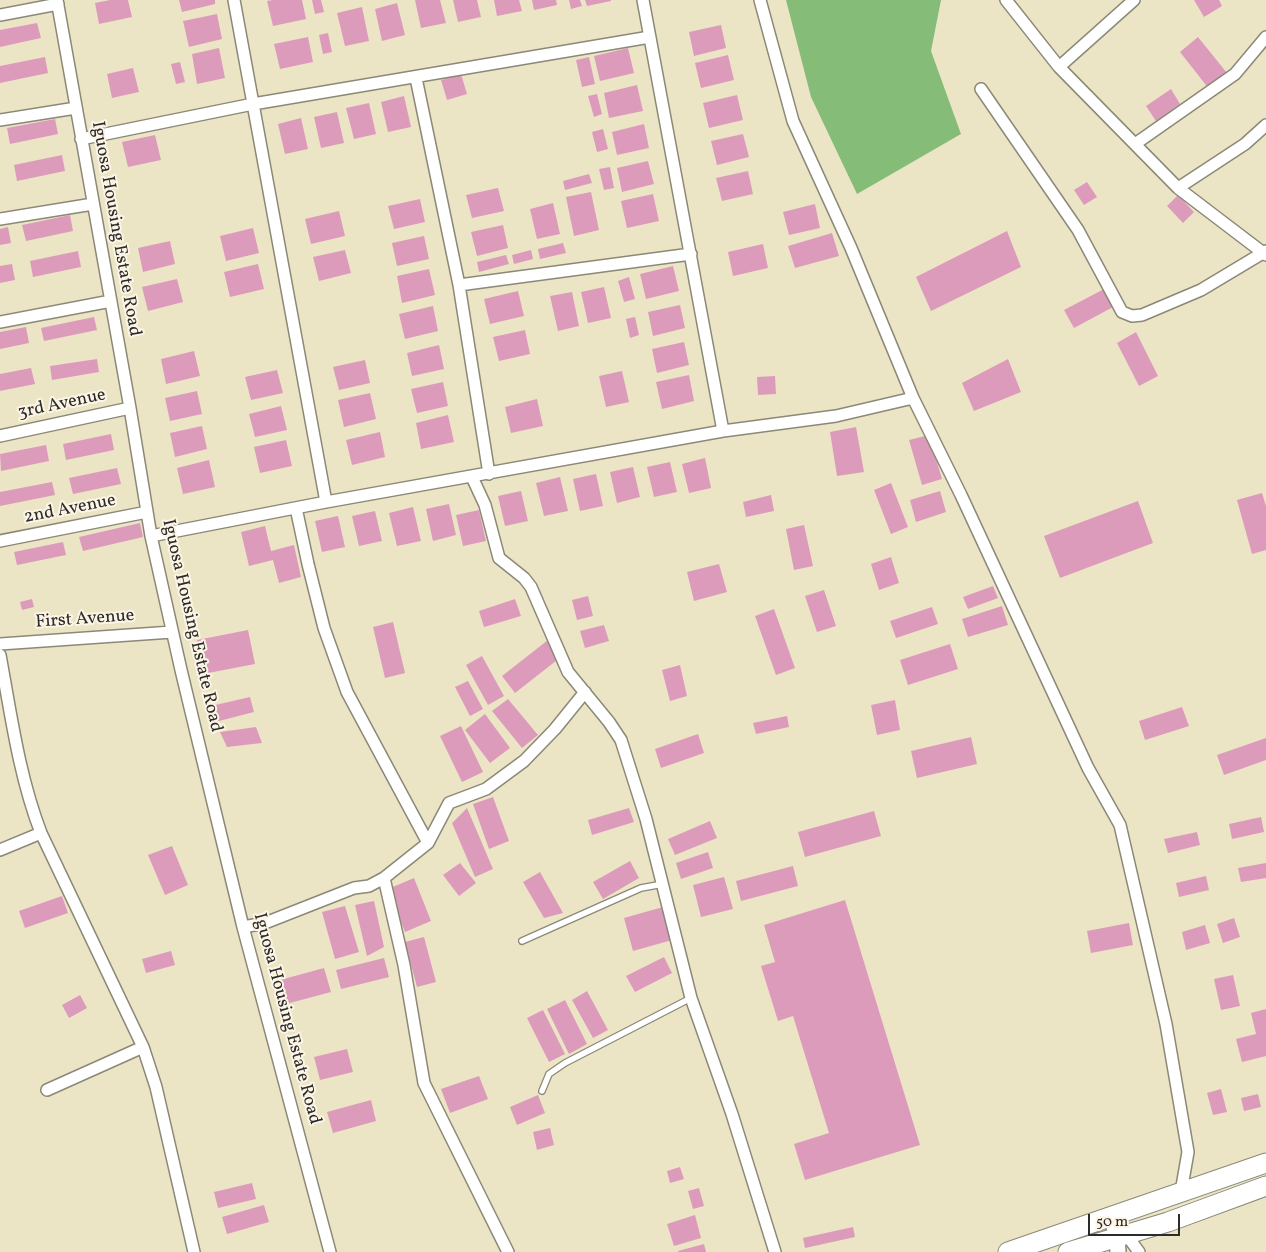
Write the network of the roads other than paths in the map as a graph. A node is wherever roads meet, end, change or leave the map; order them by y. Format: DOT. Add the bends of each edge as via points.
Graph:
graph roads {
  1 [pos="234,0"];
  2 [pos="643,0"];
  3 [pos="760,0"];
  4 [pos="1006,0"];
  5 [pos="1134,0"];
  6 [pos="58,2"];
  7 [pos="0,15"];
  8 [pos="1266,36"];
  9 [pos="650,38"];
  10 [pos="1059,67"];
  11 [pos="416,78"];
  12 [pos="981,89"];
  13 [pos="253,104"];
  14 [pos="76,108"];
  15 [pos="0,120"];
  16 [pos="1266,125"];
  17 [pos="81,139"];
  18 [pos="1135,144"];
  19 [pos="1178,188"];
  20 [pos="93,204"];
  21 [pos="0,219"];
  22 [pos="1265,253"];
  23 [pos="691,254"];
  24 [pos="459,285"];
  25 [pos="111,302"];
  26 [pos="0,322"];
  27 [pos="913,398"];
  28 [pos="130,408"];
  29 [pos="723,431"];
  30 [pos="0,436"];
  31 [pos="488,474"];
  32 [pos="472,477"];
  33 [pos="326,502"];
  34 [pos="296,508"];
  35 [pos="147,512"];
  36 [pos="151,536"];
  37 [pos="0,541"];
  38 [pos="172,632"];
  39 [pos="0,644"];
  40 [pos="0,655"];
  41 [pos="585,692"];
  42 [pos="41,833"];
  43 [pos="428,843"];
  44 [pos="0,850"];
  45 [pos="384,878"];
  46 [pos="663,884"];
  47 [pos="243,927"];
  48 [pos="522,942"];
  49 [pos="691,998"];
  50 [pos="143,1047"];
  51 [pos="47,1090"];
  52 [pos="542,1091"];
  53 [pos="1266,1163"];
  54 [pos="1266,1186"];
  55 [pos="1181,1192"];
  56 [pos="1111,1216"];
  57 [pos="1120,1241"];
  58 [pos="194,1252"];
  59 [pos="330,1252"];
  60 [pos="508,1252"];
  61 [pos="775,1252"];
  62 [pos="1008,1252"];
  63 [pos="1068,1252"];
  64 [pos="1139,1252"];
  1 -- 13 [label="street"];
  2 -- 9 [label="street"];
  3 -- 27 [label="street" via="793,121 851,248"];
  4 -- 10 [label="street"];
  5 -- 10 [label="street"];
  6 -- 7 [label="street"];
  6 -- 14 [label="street, Iguosa Housing Estate Road"];
  8 -- 18 [label="street" via="1236,74"];
  9 -- 11 [label="street"];
  9 -- 23 [label="street"];
  10 -- 18 [label="street"];
  11 -- 13 [label="street"];
  11 -- 24 [label="street"];
  12 -- 22 [label="street" via="1078,230 1122,312 1132,316 1142,314 1201,290"];
  13 -- 17 [label="street"];
  13 -- 33 [label="street"];
  14 -- 15 [label="street"];
  14 -- 17 [label="street, Iguosa Housing Estate Road"];
  16 -- 19 [label="street" via="1245,144"];
  17 -- 20 [label="street, Iguosa Housing Estate Road"];
  18 -- 19 [label="street"];
  19 -- 22 [label="street"];
  20 -- 21 [label="street"];
  20 -- 25 [label="street, Iguosa Housing Estate Road"];
  23 -- 24 [label="street"];
  23 -- 29 [label="street"];
  24 -- 31 [label="street"];
  25 -- 26 [label="street"];
  25 -- 28 [label="street, Iguosa Housing Estate Road"];
  27 -- 29 [label="street" via="836,416"];
  27 -- 55 [label="street" via="1088,768 1120,824 1166,1024 1188,1152"];
  28 -- 30 [label="street, 3rd Avenue"];
  28 -- 35 [label="street, Iguosa Housing Estate Road"];
  29 -- 31 [label="street"];
  31 -- 32 [label="street"];
  32 -- 33 [label="street"];
  32 -- 41 [label="street" via="485,505 499,558 530,587 568,672"];
  33 -- 34 [label="street"];
  34 -- 36 [label="street"];
  34 -- 43 [label="street" via="324,628 347,692"];
  35 -- 36 [label="street, Iguosa Housing Estate Road"];
  35 -- 37 [label="street, 2nd Avenue"];
  36 -- 38 [label="street, Iguosa Housing Estate Road"];
  38 -- 39 [label="street, First Avenue"];
  38 -- 47 [label="street, Iguosa Housing Estate Road"];
  40 -- 42 [label="street" via="24,783"];
  41 -- 43 [label="street" via="524,761 486,789 449,803"];
  41 -- 46 [label="street" via="621,740"];
  42 -- 44 [label="street"];
  42 -- 50 [label="street"];
  43 -- 45 [label="street"];
  45 -- 47 [label="street" via="369,886 354,888 265,922"];
  45 -- 60 [label="street" via="404,965 424,1083"];
  46 -- 48 [label="lane" via="641,888"];
  46 -- 49 [label="street"];
  47 -- 59 [label="street, Iguosa Housing Estate Road"];
  49 -- 52 [label="lane" via="566,1063 549,1074"];
  49 -- 61 [label="street" via="732,1114"];
  50 -- 51 [label="street"];
  50 -- 58 [label="street" via="156,1087"];
  53 -- 55 [label="highway"];
  54 -- 57 [label="highway"];
  55 -- 56 [label="highway"];
  56 -- 57 [label="street"];
  56 -- 62 [label="highway"];
  57 -- 63 [label="highway"];
  57 -- 64 [label="street"];
}
